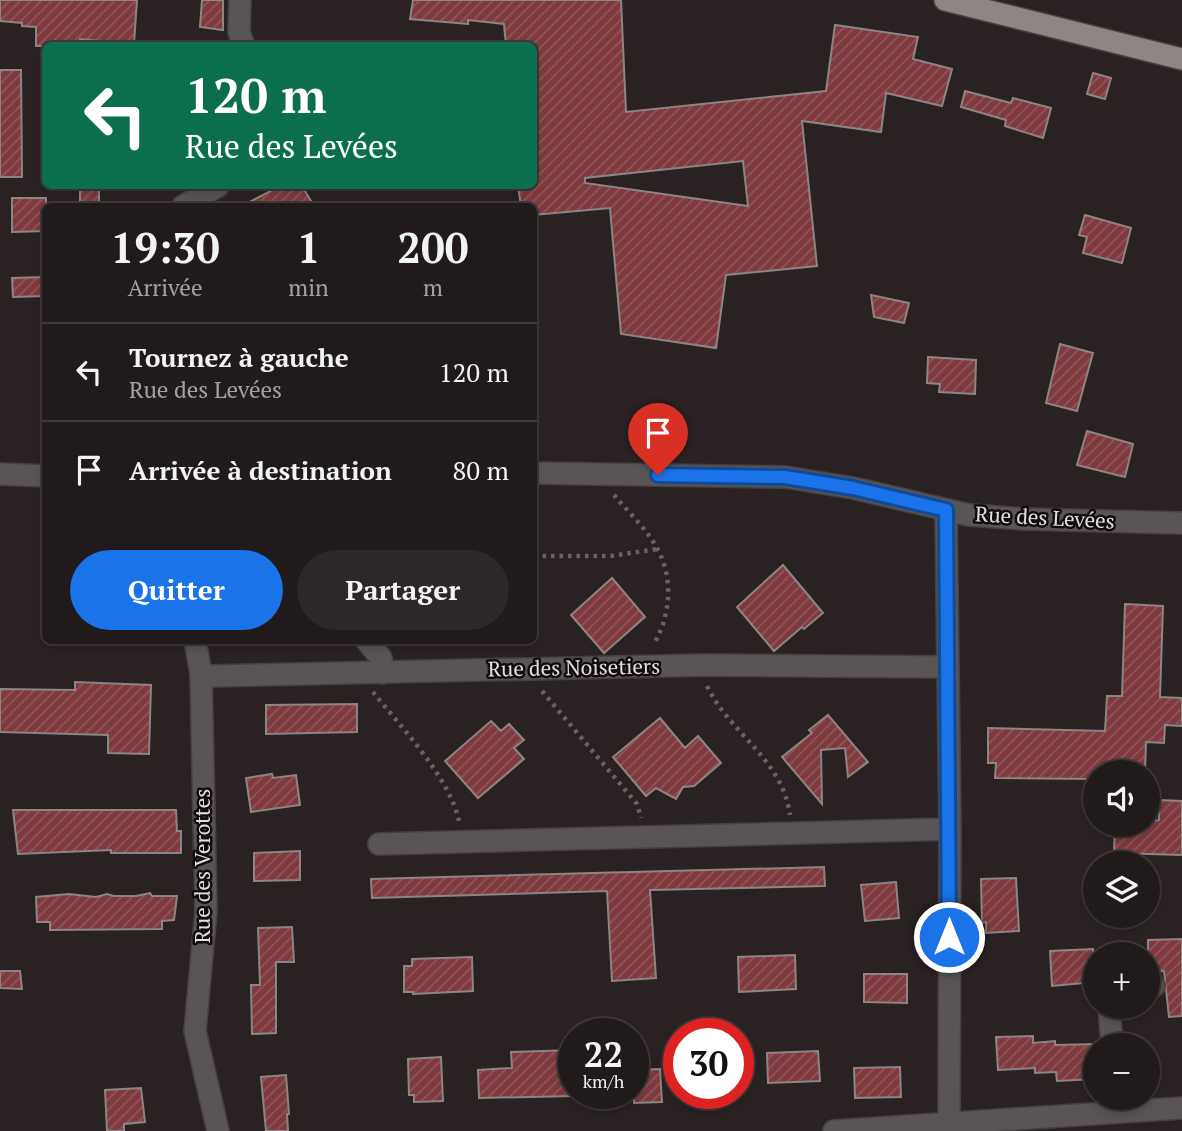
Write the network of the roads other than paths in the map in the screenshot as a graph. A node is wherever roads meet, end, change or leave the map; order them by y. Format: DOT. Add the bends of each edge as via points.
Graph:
graph roads {
  1 [pos="240,0"];
  2 [pos="945,0"];
  3 [pos="243,42"];
  4 [pos="1182,59"];
  5 [pos="213,189"];
  6 [pos="188,203"];
  7 [pos="537,473"];
  8 [pos="0,474"];
  9 [pos="42,475"];
  10 [pos="946,510"];
  11 [pos="1182,523"];
  12 [pos="196,644"];
  13 [pos="369,644"];
  14 [pos="947,667"];
  15 [pos="375,673"];
  16 [pos="201,674"];
  17 [pos="950,829"];
  18 [pos="379,844"];
  19 [pos="1182,1108"];
  20 [pos="1110,1114"];
  21 [pos="949,1128"];
  22 [pos="218,1131"];
  23 [pos="834,1131"];
  1 -- 3 [label="street"];
  2 -- 4 [label="main road"];
  5 -- 6 [label="street"];
  7 -- 10 [label="street, Rue des Levées" via="785,477"];
  8 -- 9 [label="street"];
  10 -- 11 [label="street, Rue des Levées" via="1025,519"];
  10 -- 14 [label="street"];
  12 -- 16 [label="street, Rue des Verottes"];
  13 -- 15 [label="street" via="381,658"];
  14 -- 15 [label="street, Rue des Noisetiers" via="705,665"];
  14 -- 17 [label="street"];
  15 -- 16 [label="street, Rue des Noisetiers"];
  16 -- 22 [label="street, Rue des Verottes" via="206,911 195,1031"];
  17 -- 18 [label="street"];
  17 -- 21 [label="street"];
  19 -- 20 [label="street"];
  20 -- 21 [label="street"];
  21 -- 23 [label="street"];
}
